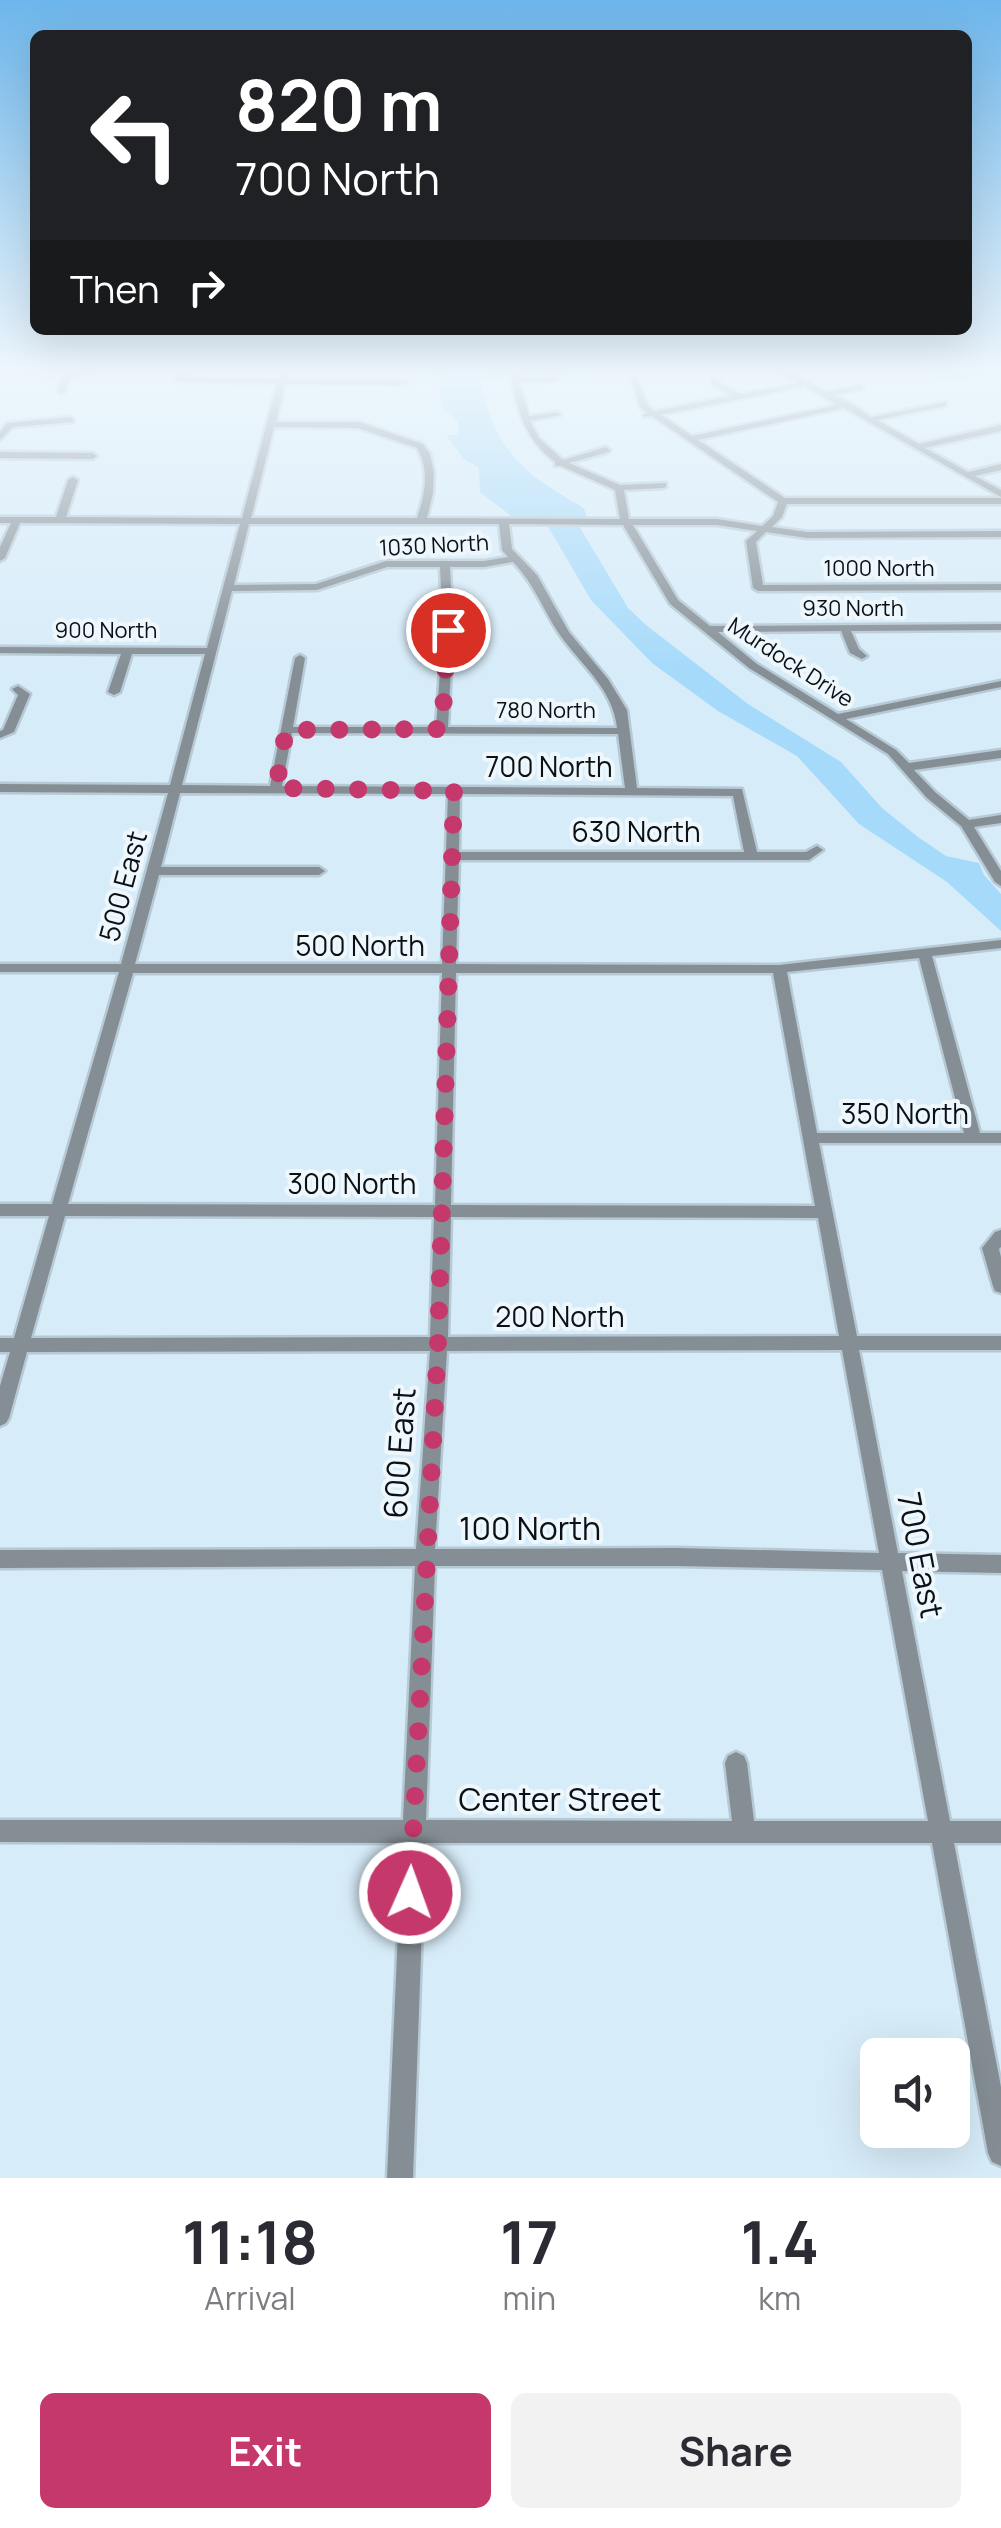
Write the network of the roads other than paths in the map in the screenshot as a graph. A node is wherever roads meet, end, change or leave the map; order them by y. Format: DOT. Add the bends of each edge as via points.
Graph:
graph roads {
  1 [pos="258,468"];
  2 [pos="428,468"];
  3 [pos="567,468"];
  4 [pos="732,468"];
  5 [pos="959,468"];
  6 [pos="998,468"];
  7 [pos="970,474"];
  8 [pos="72,480"];
  9 [pos="664,484"];
  10 [pos="899,485"];
  11 [pos="619,488"];
  12 [pos="1001,498"];
  13 [pos="906,501"];
  14 [pos="784,502"];
  15 [pos="0,520"];
  16 [pos="17,520"];
  17 [pos="60,520"];
  18 [pos="421,521"];
  19 [pos="502,521"];
  20 [pos="243,522"];
  21 [pos="626,522"];
  22 [pos="763,529"];
  23 [pos="1001,534"];
  24 [pos="0,558"];
  25 [pos="514,560"];
  26 [pos="445,564"];
  27 [pos="344,567"];
  28 [pos="356,573"];
  29 [pos="228,588"];
  30 [pos="1001,588"];
  31 [pos="1001,627"];
  32 [pos="844,628"];
  33 [pos="951,628"];
  34 [pos="706,629"];
  35 [pos="958,640"];
  36 [pos="0,650"];
  37 [pos="128,650"];
  38 [pos="211,651"];
  39 [pos="862,656"];
  40 [pos="300,658"];
  41 [pos="1001,684"];
  42 [pos="18,689"];
  43 [pos="978,689"];
  44 [pos="114,692"];
  45 [pos="991,700"];
  46 [pos="838,717"];
  47 [pos="442,729"];
  48 [pos="286,730"];
  49 [pos="625,731"];
  50 [pos="3,734"];
  51 [pos="1001,754"];
  52 [pos="907,767"];
  53 [pos="0,788"];
  54 [pos="174,788"];
  55 [pos="276,788"];
  56 [pos="454,791"];
  57 [pos="631,792"];
  58 [pos="1001,819"];
  59 [pos="966,824"];
  60 [pos="817,850"];
  61 [pos="453,856"];
  62 [pos="751,856"];
  63 [pos="153,871"];
  64 [pos="318,872"];
  65 [pos="1001,882"];
  66 [pos="1001,944"];
  67 [pos="926,956"];
  68 [pos="0,968"];
  69 [pos="125,968"];
  70 [pos="451,970"];
  71 [pos="779,970"];
  72 [pos="810,1138"];
  73 [pos="973,1138"];
  74 [pos="1001,1138"];
  75 [pos="58,1209"];
  76 [pos="0,1210"];
  77 [pos="443,1210"];
  78 [pos="824,1212"];
  79 [pos="1001,1236"];
  80 [pos="1001,1286"];
  81 [pos="848,1342"];
  82 [pos="1001,1343"];
  83 [pos="21,1344"];
  84 [pos="438,1344"];
  85 [pos="0,1345"];
  86 [pos="0,1418"];
  87 [pos="0,1559"];
  88 [pos="425,1560"];
  89 [pos="889,1562"];
  90 [pos="1001,1564"];
  91 [pos="736,1763"];
  92 [pos="0,1831"];
  93 [pos="413,1832"];
  94 [pos="744,1832"];
  95 [pos="942,1832"];
  96 [pos="1001,1832"];
  97 [pos="1001,2154"];
  98 [pos="400,2178"];
  1 -- 20 [label="street, 500 East"];
  2 -- 18 [label="street"];
  3 -- 11 [label="street"];
  4 -- 14 [label="street"];
  5 -- 7 [label="street"];
  6 -- 7 [label="street"];
  7 -- 12 [label="street"];
  8 -- 17 [label="street"];
  9 -- 11 [label="street"];
  10 -- 13 [label="street"];
  11 -- 21 [label="street, Murdock Drive"];
  12 -- 13 [label="street"];
  13 -- 14 [label="street"];
  14 -- 22 [label="street"];
  15 -- 16 [label="street"];
  16 -- 17 [label="street"];
  16 -- 24 [label="street"];
  17 -- 20 [label="street"];
  18 -- 19 [label="street"];
  18 -- 20 [label="street"];
  19 -- 21 [label="street"];
  19 -- 25 [label="street"];
  20 -- 29 [label="street, 500 East"];
  21 -- 22 [label="street"];
  21 -- 34 [label="street, Murdock Drive" via="674,602"];
  22 -- 23 [label="street"];
  22 -- 30 [label="street, 1000 North" via="750,548 758,588 856,582"];
  25 -- 26 [label="street, 1030 North"];
  25 -- 49 [label="street" via="604,680"];
  26 -- 28 [label="street, 1030 North" via="386,564"];
  26 -- 47 [label="street"];
  27 -- 28 [label="street"];
  28 -- 29 [label="street, 1030 North" via="346,582 312,588"];
  29 -- 38 [label="street, 500 East"];
  31 -- 33 [label="street, 930 North"];
  32 -- 33 [label="street, 930 North"];
  32 -- 34 [label="street, 930 North"];
  32 -- 39 [label="street"];
  33 -- 35 [label="street"];
  34 -- 46 [label="street, Murdock Drive" via="752,666"];
  36 -- 37 [label="street, 900 North"];
  37 -- 38 [label="street, 900 North"];
  37 -- 44 [label="street"];
  38 -- 54 [label="street, 500 East"];
  40 -- 48 [label="street"];
  41 -- 43 [label="street"];
  42 -- 50 [label="street" via="24,694"];
  43 -- 45 [label="street"];
  43 -- 46 [label="street"];
  46 -- 52 [label="street, Murdock Drive"];
  47 -- 48 [label="street, 780 North"];
  47 -- 49 [label="street, 780 North"];
  48 -- 55 [label="street"];
  49 -- 57 [label="street"];
  51 -- 52 [label="street"];
  52 -- 59 [label="street, Murdock Drive"];
  53 -- 54 [label="street, 700 North"];
  54 -- 55 [label="street, 700 North"];
  54 -- 63 [label="street, 500 East"];
  55 -- 56 [label="street, 700 North"];
  56 -- 57 [label="street, 700 North"];
  56 -- 61 [label="street, 600 East"];
  57 -- 62 [label="street, 700 North" via="738,792"];
  58 -- 59 [label="street"];
  59 -- 65 [label="street, Murdock Drive"];
  60 -- 62 [label="street, 630 North" via="809,856"];
  61 -- 62 [label="street, 630 North"];
  61 -- 70 [label="street, 600 East"];
  63 -- 64 [label="street"];
  63 -- 69 [label="street, 500 East"];
  66 -- 67 [label="street, 500 North"];
  67 -- 71 [label="street, 500 North"];
  67 -- 73 [label="street"];
  68 -- 69 [label="street, 500 North"];
  69 -- 70 [label="street, 500 North"];
  69 -- 75 [label="street, 500 East"];
  70 -- 71 [label="street, 500 North"];
  70 -- 77 [label="street, 600 East"];
  71 -- 72 [label="street, 700 East"];
  72 -- 73 [label="street, 350 North"];
  72 -- 78 [label="street, 700 East"];
  73 -- 74 [label="street, 350 North"];
  75 -- 76 [label="street, 300 North"];
  75 -- 77 [label="street, 300 North"];
  75 -- 83 [label="street, 500 East"];
  77 -- 78 [label="street, 300 North"];
  77 -- 84 [label="street, 600 East"];
  78 -- 81 [label="street, 700 East"];
  79 -- 80 [label="street" via="990,1248"];
  81 -- 82 [label="street, 200 North"];
  81 -- 84 [label="street, 200 North"];
  81 -- 89 [label="street, 700 East"];
  83 -- 84 [label="street, 200 North"];
  83 -- 85 [label="street, 200 North"];
  83 -- 86 [label="street, 500 East"];
  84 -- 88 [label="street, 600 East"];
  87 -- 88 [label="street, 100 North"];
  88 -- 89 [label="street, 100 North"];
  88 -- 93 [label="street, 600 East"];
  89 -- 90 [label="street, 100 North"];
  89 -- 95 [label="street, 700 East"];
  91 -- 94 [label="street"];
  92 -- 93 [label="street, Center Street"];
  93 -- 94 [label="street, Center Street"];
  93 -- 98 [label="street, 600 East"];
  94 -- 95 [label="street, Center Street"];
  95 -- 96 [label="street, Center Street"];
  95 -- 97 [label="street, 700 East"];
}
